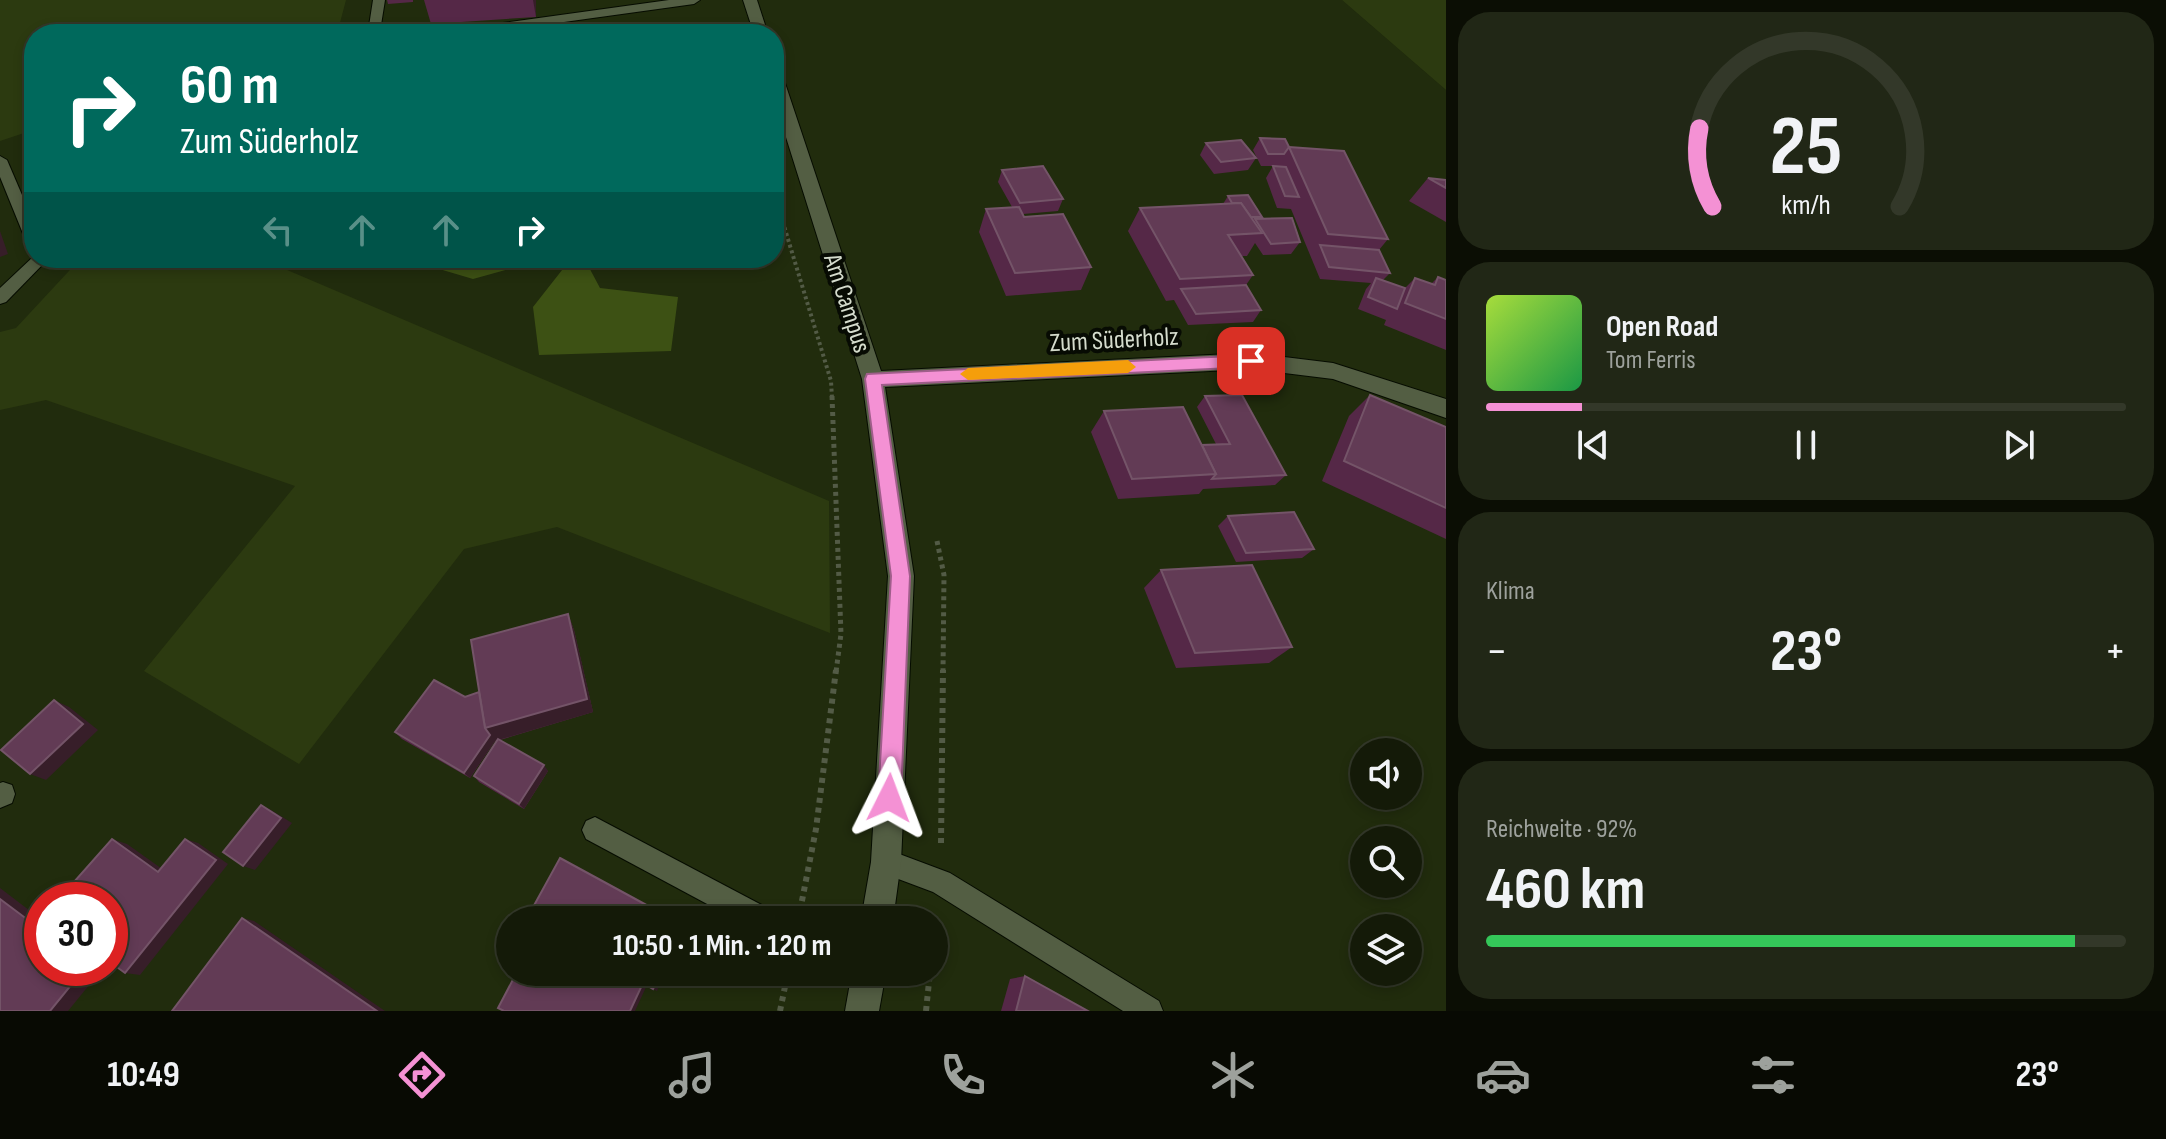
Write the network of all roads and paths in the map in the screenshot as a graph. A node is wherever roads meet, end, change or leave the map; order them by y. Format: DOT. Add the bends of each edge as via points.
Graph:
graph roads {
  1 [pos="379,0"];
  2 [pos="568,0"];
  3 [pos="694,0"];
  4 [pos="750,0"];
  5 [pos="569,18"];
  6 [pos="375,24"];
  7 [pos="525,24"];
  8 [pos="758,24"];
  9 [pos="784,105"];
  10 [pos="0,160"];
  11 [pos="24,217"];
  12 [pos="784,226"];
  13 [pos="31,268"];
  14 [pos="0,298"];
  15 [pos="873,379"];
  16 [pos="1446,409"];
  17 [pos="595,830"];
  18 [pos="886,862"];
  19 [pos="738,906"];
  20 [pos="801,906"];
  21 [pos="879,906"];
  22 [pos="785,986"];
  23 [pos="865,986"];
  24 [pos="929,986"];
  25 [pos="780,1011"];
  26 [pos="862,1011"];
  27 [pos="926,1011"];
  28 [pos="1149,1011"];
  1 -- 6 [label="lane"];
  2 -- 5 [label="lane"];
  3 -- 5 [label="lane"];
  4 -- 8 [label="street"];
  5 -- 7 [label="lane"];
  9 -- 15 [label="street, Am Campus"];
  10 -- 11 [label="lane"];
  12 -- 20 [label="path" via="831,381 839,510 841,634"];
  13 -- 14 [label="lane"];
  15 -- 16 [label="street, Zum Süderholz" via="1251,361 1333,371"];
  15 -- 18 [label="street, Am Campus" via="901,576"];
  17 -- 19 [label="lane"];
  18 -- 21 [label="street, Am Campus"];
  18 -- 28 [label="lane" via="941,882"];
  22 -- 25 [label="path"];
  23 -- 26 [label="street"];
  24 -- 27 [label="path"];
}
